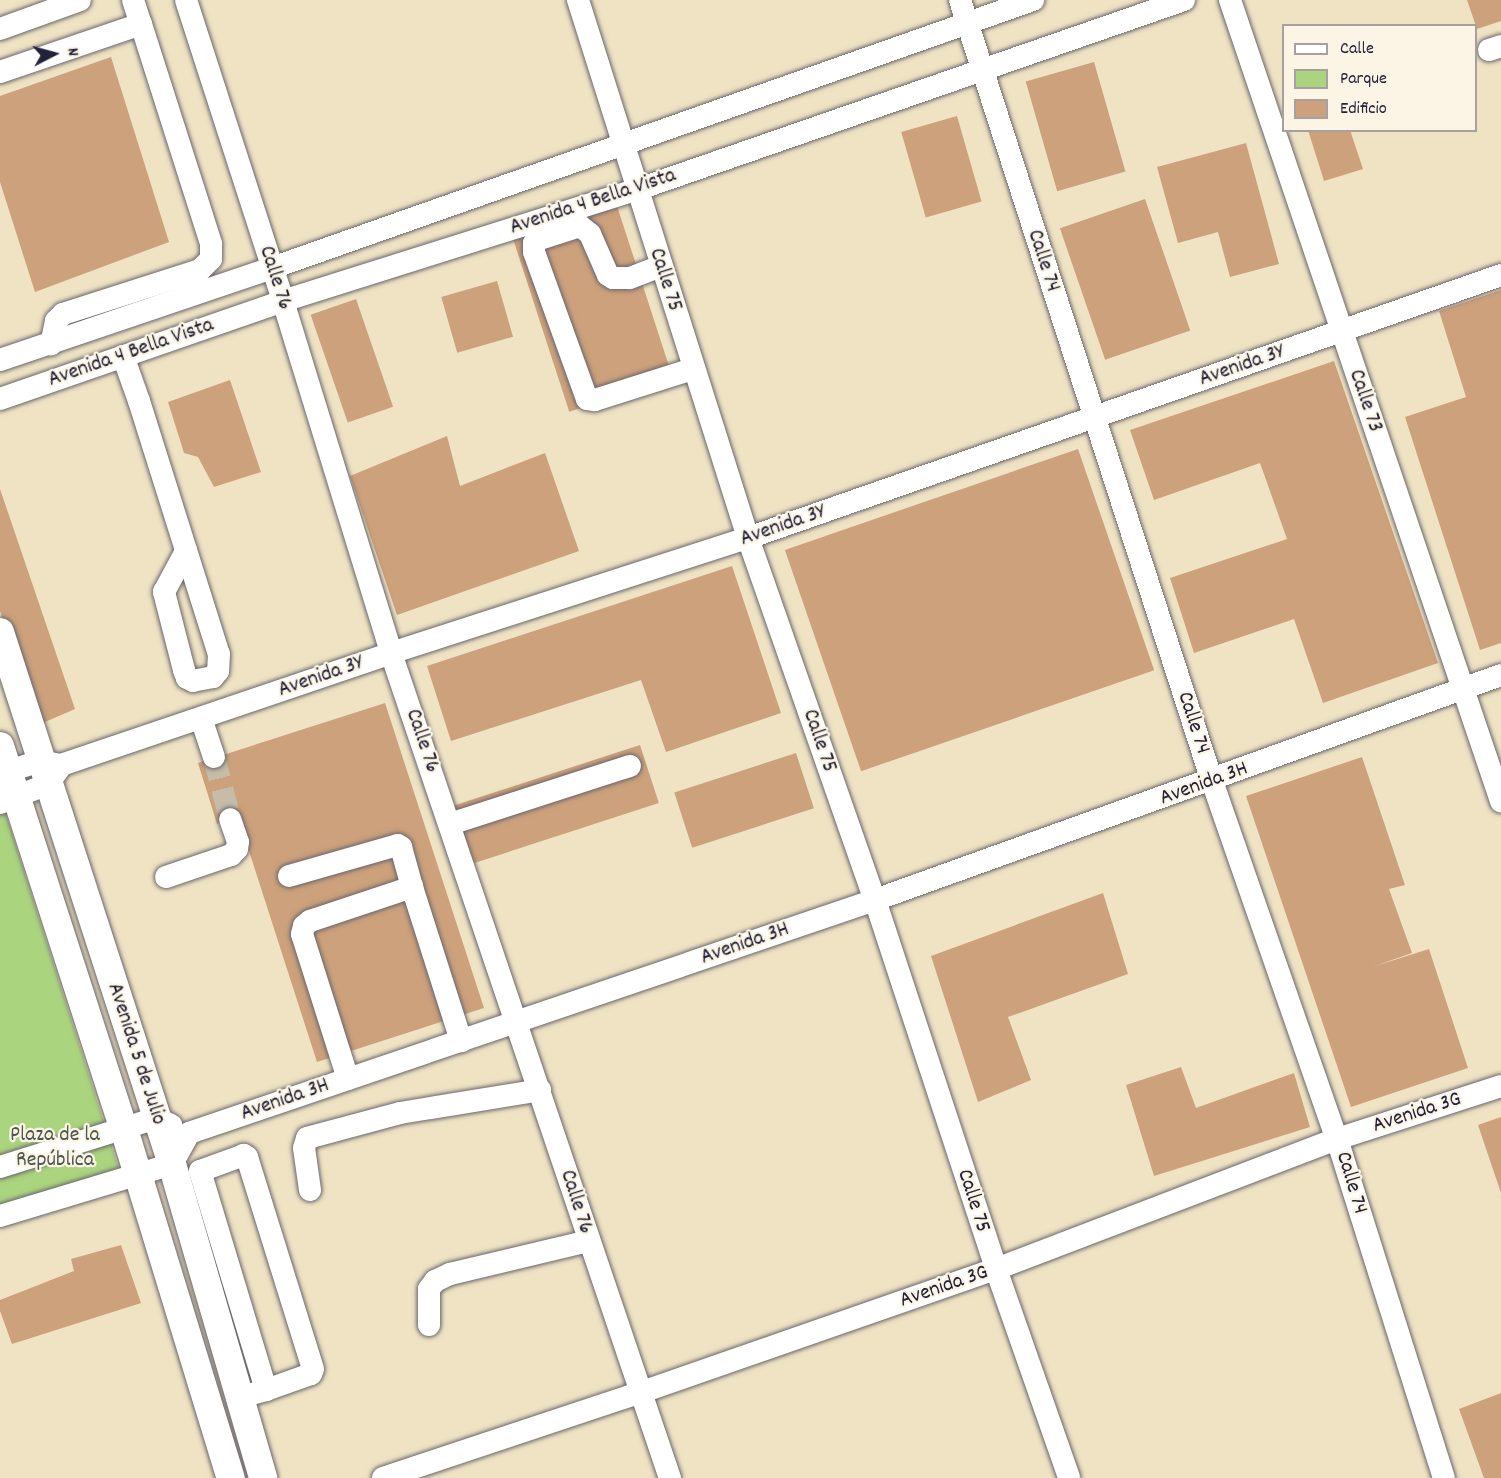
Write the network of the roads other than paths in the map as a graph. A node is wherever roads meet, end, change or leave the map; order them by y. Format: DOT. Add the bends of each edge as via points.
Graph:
graph roads {
  1 [pos="80,0"];
  2 [pos="133,0"];
  3 [pos="186,0"];
  4 [pos="578,0"];
  5 [pos="960,0"];
  6 [pos="1033,0"];
  7 [pos="1184,0"];
  8 [pos="1230,0"];
  9 [pos="968,23"];
  10 [pos="141,24"];
  11 [pos="0,29"];
  12 [pos="981,70"];
  13 [pos="0,72"];
  14 [pos="622,144"];
  15 [pos="636,190"];
  16 [pos="661,266"];
  17 [pos="272,268"];
  18 [pos="1501,275"];
  19 [pos="283,301"];
  20 [pos="1341,331"];
  21 [pos="51,344"];
  22 [pos="123,356"];
  23 [pos="0,360"];
  24 [pos="693,369"];
  25 [pos="0,399"];
  26 [pos="1093,417"];
  27 [pos="748,538"];
  28 [pos="186,551"];
  29 [pos="0,632"];
  30 [pos="391,653"];
  31 [pos="1501,675"];
  32 [pos="1464,687"];
  33 [pos="201,718"];
  34 [pos="214,757"];
  35 [pos="630,766"];
  36 [pos="50,770"];
  37 [pos="5,778"];
  38 [pos="1212,781"];
  39 [pos="1501,801"];
  40 [pos="230,819"];
  41 [pos="450,824"];
  42 [pos="289,876"];
  43 [pos="166,877"];
  44 [pos="412,887"];
  45 [pos="875,900"];
  46 [pos="518,1022"];
  47 [pos="461,1041"];
  48 [pos="348,1079"];
  49 [pos="1501,1086"];
  50 [pos="540,1090"];
  51 [pos="156,1119"];
  52 [pos="124,1129"];
  53 [pos="189,1133"];
  54 [pos="1337,1139"];
  55 [pos="172,1164"];
  56 [pos="0,1167"];
  57 [pos="138,1175"];
  58 [pos="310,1190"];
  59 [pos="0,1216"];
  60 [pos="589,1241"];
  61 [pos="996,1269"];
  62 [pos="429,1325"];
  63 [pos="266,1390"];
  64 [pos="642,1392"];
  65 [pos="238,1398"];
  66 [pos="231,1478"];
  67 [pos="263,1478"];
  68 [pos="383,1478"];
  69 [pos="670,1478"];
  70 [pos="1069,1478"];
  71 [pos="1444,1478"];
  1 -- 11 [label="street"];
  2 -- 10 [label="street"];
  3 -- 17 [label="street, Calle 76"];
  4 -- 14 [label="street, Calle 75"];
  5 -- 9 [label="street, Calle 74"];
  6 -- 9 [label="street, Avenida 4 Bella Vista"];
  7 -- 12 [label="street, Avenida 4 Bella Vista"];
  8 -- 20 [label="street, Calle 73"];
  9 -- 12 [label="street, Calle 74"];
  9 -- 14 [label="street, Avenida 4 Bella Vista"];
  10 -- 13 [label="street"];
  10 -- 21 [label="street" via="212,252 207,266 200,270 63,314 56,321"];
  12 -- 15 [label="street, Avenida 4 Bella Vista"];
  12 -- 26 [label="street, Calle 74"];
  14 -- 15 [label="street, Calle 75"];
  14 -- 17 [label="street, Avenida 4 Bella Vista"];
  15 -- 16 [label="street, Calle 75"];
  15 -- 19 [label="street, Avenida 4 Bella Vista"];
  16 -- 24 [label="street, Calle 75"];
  16 -- 24 [label="street" via="629,278 613,278 608,275 590,234 580,226 534,243 587,399 595,400"];
  17 -- 19 [label="street, Calle 76"];
  17 -- 21 [label="street, Avenida 4 Bella Vista"];
  18 -- 20 [label="street, Avenida 3Y"];
  19 -- 22 [label="street, Avenida 4 Bella Vista"];
  19 -- 30 [label="street, Calle 76"];
  20 -- 26 [label="street, Avenida 3Y"];
  20 -- 32 [label="street, Calle 73"];
  21 -- 23 [label="street, Avenida 4 Bella Vista"];
  22 -- 25 [label="street, Avenida 4 Bella Vista"];
  22 -- 28 [label="street"];
  24 -- 27 [label="street, Calle 75"];
  26 -- 27 [label="street, Avenida 3Y"];
  26 -- 38 [label="street, Calle 74"];
  27 -- 30 [label="street, Avenida 3Y"];
  27 -- 45 [label="street, Calle 75"];
  28 -- 28 [label="street" via="219,654 218,671 213,677 193,681 184,670 164,592"];
  29 -- 36 [label="main road, Avenida 5 de Julio"];
  30 -- 33 [label="street, Avenida 3Y"];
  30 -- 41 [label="street, Calle 76"];
  31 -- 32 [label="street, Avenida 3H"];
  32 -- 38 [label="street, Avenida 3H"];
  32 -- 39 [label="street, Calle 73"];
  33 -- 34 [label="street"];
  33 -- 36 [label="street, Avenida 3Y"];
  35 -- 41 [label="street"];
  36 -- 37 [label="street, Avenida 3Y"];
  36 -- 51 [label="main road, Avenida 5 de Julio"];
  37 -- 52 [label="main road, Avenida 5 de Julio"];
  38 -- 45 [label="street, Avenida 3H"];
  38 -- 54 [label="street, Calle 74"];
  40 -- 43 [label="street" via="238,842 231,855"];
  41 -- 46 [label="street, Calle 76"];
  42 -- 44 [label="street" via="398,845"];
  44 -- 47 [label="street"];
  44 -- 48 [label="street" via="304,926 302,934"];
  45 -- 46 [label="street, Avenida 3H"];
  45 -- 61 [label="street, Calle 75"];
  46 -- 47 [label="street, Avenida 3H"];
  46 -- 50 [label="street, Calle 76"];
  47 -- 48 [label="street, Avenida 3H"];
  48 -- 53 [label="street, Avenida 3H"];
  49 -- 54 [label="street, Avenida 3G"];
  50 -- 58 [label="street" via="400,1113 307,1138 304,1148"];
  50 -- 60 [label="street, Calle 76"];
  51 -- 52 [label="street"];
  51 -- 53 [label="street"];
  51 -- 55 [label="main road, Avenida 5 de Julio"];
  52 -- 56 [label="street"];
  52 -- 57 [label="main road, Avenida 5 de Julio"];
  53 -- 55 [label="street"];
  54 -- 61 [label="street, Avenida 3G"];
  54 -- 71 [label="street, Calle 74"];
  55 -- 57 [label="street"];
  55 -- 65 [label="main road, Avenida 5 de Julio"];
  57 -- 59 [label="street"];
  57 -- 66 [label="main road, Avenida 5 de Julio"];
  60 -- 62 [label="street" via="450,1274 435,1281 429,1288"];
  60 -- 64 [label="street, Calle 76"];
  61 -- 64 [label="street, Avenida 3G"];
  61 -- 70 [label="street, Calle 75"];
  63 -- 63 [label="street" via="311,1374 313,1364 244,1155 200,1171"];
  63 -- 65 [label="street"];
  64 -- 68 [label="street, Avenida 3G"];
  64 -- 69 [label="street, Calle 76"];
  65 -- 67 [label="main road, Avenida 5 de Julio"];
}
